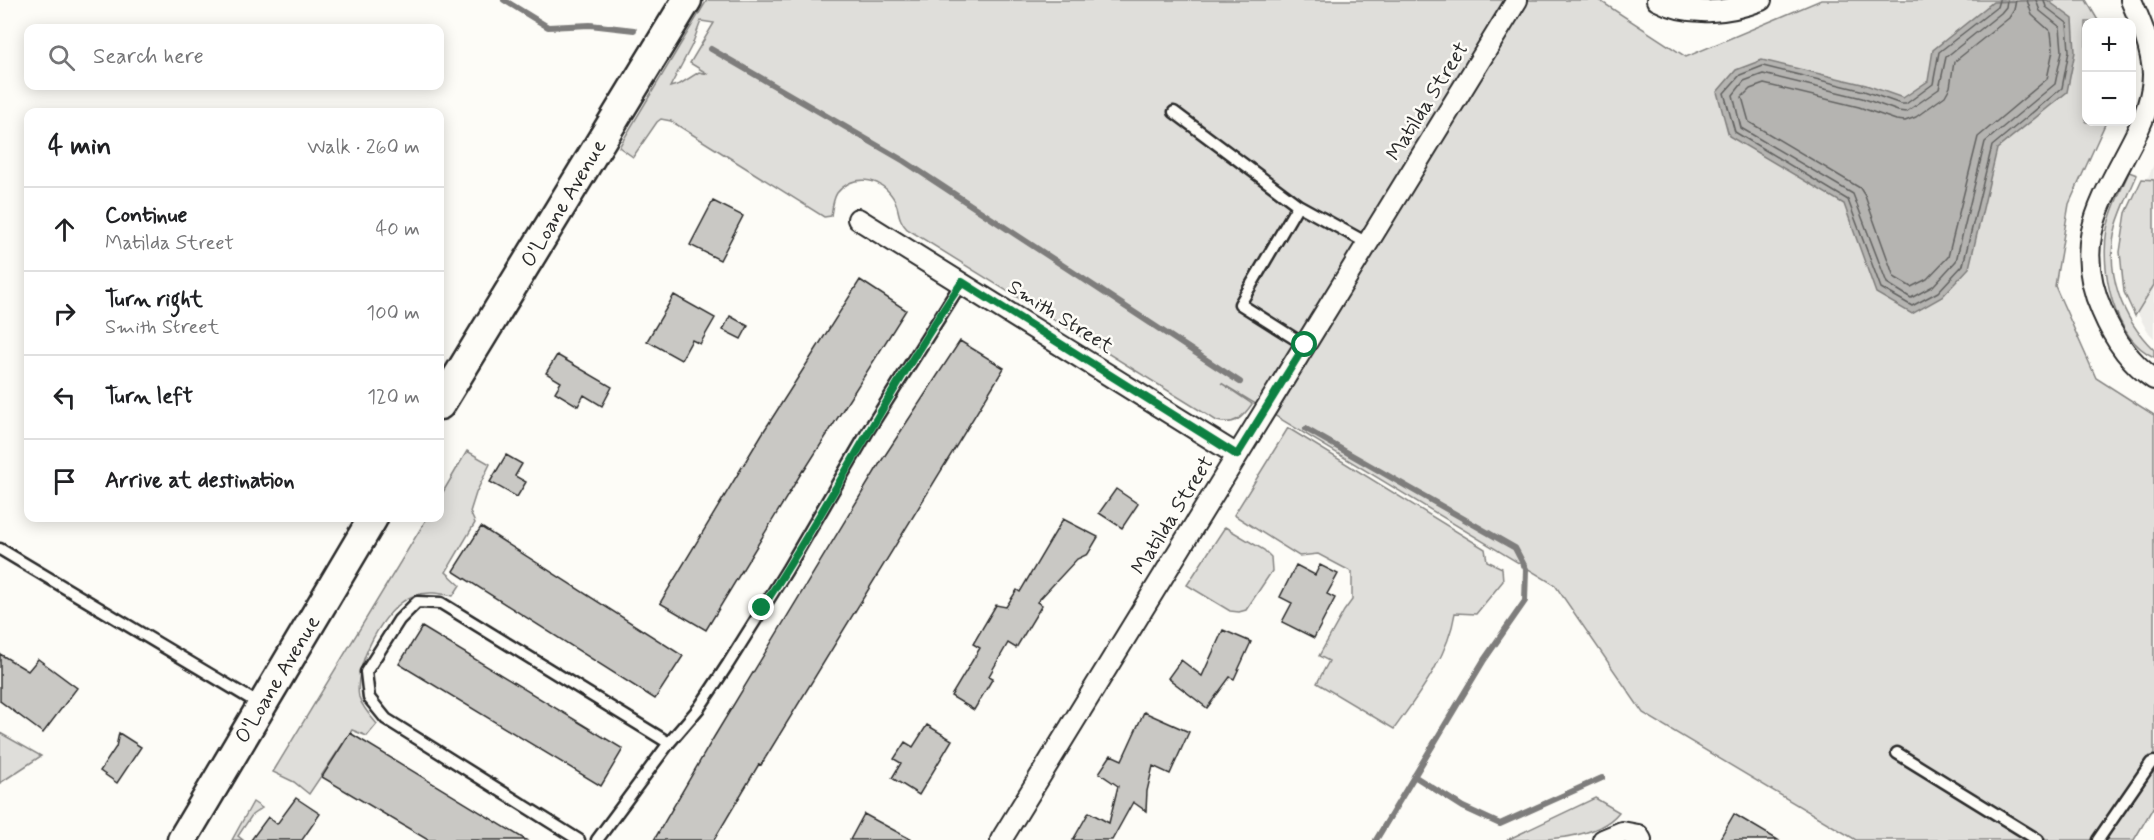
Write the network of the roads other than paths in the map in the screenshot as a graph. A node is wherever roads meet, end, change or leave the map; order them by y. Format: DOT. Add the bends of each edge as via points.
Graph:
graph roads {
  1 [pos="687,0"];
  2 [pos="1516,0"];
  3 [pos="1657,0"];
  4 [pos="1761,0"];
  5 [pos="2131,0"];
  6 [pos="1174,112"];
  7 [pos="1298,205"];
  8 [pos="858,219"];
  9 [pos="1367,243"];
  10 [pos="962,282"];
  11 [pos="1305,345"];
  12 [pos="2154,379"];
  13 [pos="444,398"];
  14 [pos="1237,455"];
  15 [pos="371,522"];
  16 [pos="0,549"];
  17 [pos="262,705"];
  18 [pos="669,743"];
  19 [pos="1897,753"];
  20 [pos="2154,762"];
  21 [pos="182,840"];
  22 [pos="579,840"];
  23 [pos="597,840"];
  24 [pos="1001,840"];
  25 [pos="1603,840"];
  26 [pos="1641,840"];
  27 [pos="2038,840"];
  28 [pos="2098,840"];
  1 -- 13 [label="main road, O'Loane Avenue"];
  2 -- 9 [label="street, Matilda Street"];
  3 -- 4 [label="street" via="1682,10 1719,11"];
  5 -- 12 [label="street" via="2145,32 2153,75 2144,118 2094,218 2087,257 2095,295 2110,330 2134,362"];
  6 -- 7 [label="lane"];
  7 -- 9 [label="lane"];
  7 -- 11 [label="lane" via="1240,304"];
  8 -- 10 [label="street, Smith Street"];
  9 -- 11 [label="street, Matilda Street"];
  10 -- 14 [label="street, Smith Street"];
  10 -- 18 [label="lane" via="728,664 699,708"];
  11 -- 14 [label="street, Matilda Street"];
  14 -- 24 [label="street, Matilda Street"];
  15 -- 17 [label="main road, O'Loane Avenue"];
  16 -- 17 [label="lane"];
  17 -- 21 [label="main road, O'Loane Avenue"];
  18 -- 22 [label="lane" via="441,603 417,602 399,620 366,672 369,698 386,719"];
  18 -- 23 [label="lane"];
  19 -- 27 [label="lane"];
  20 -- 28 [label="lane"];
  25 -- 26 [label="street" via="1622,832 1638,835"];
}
